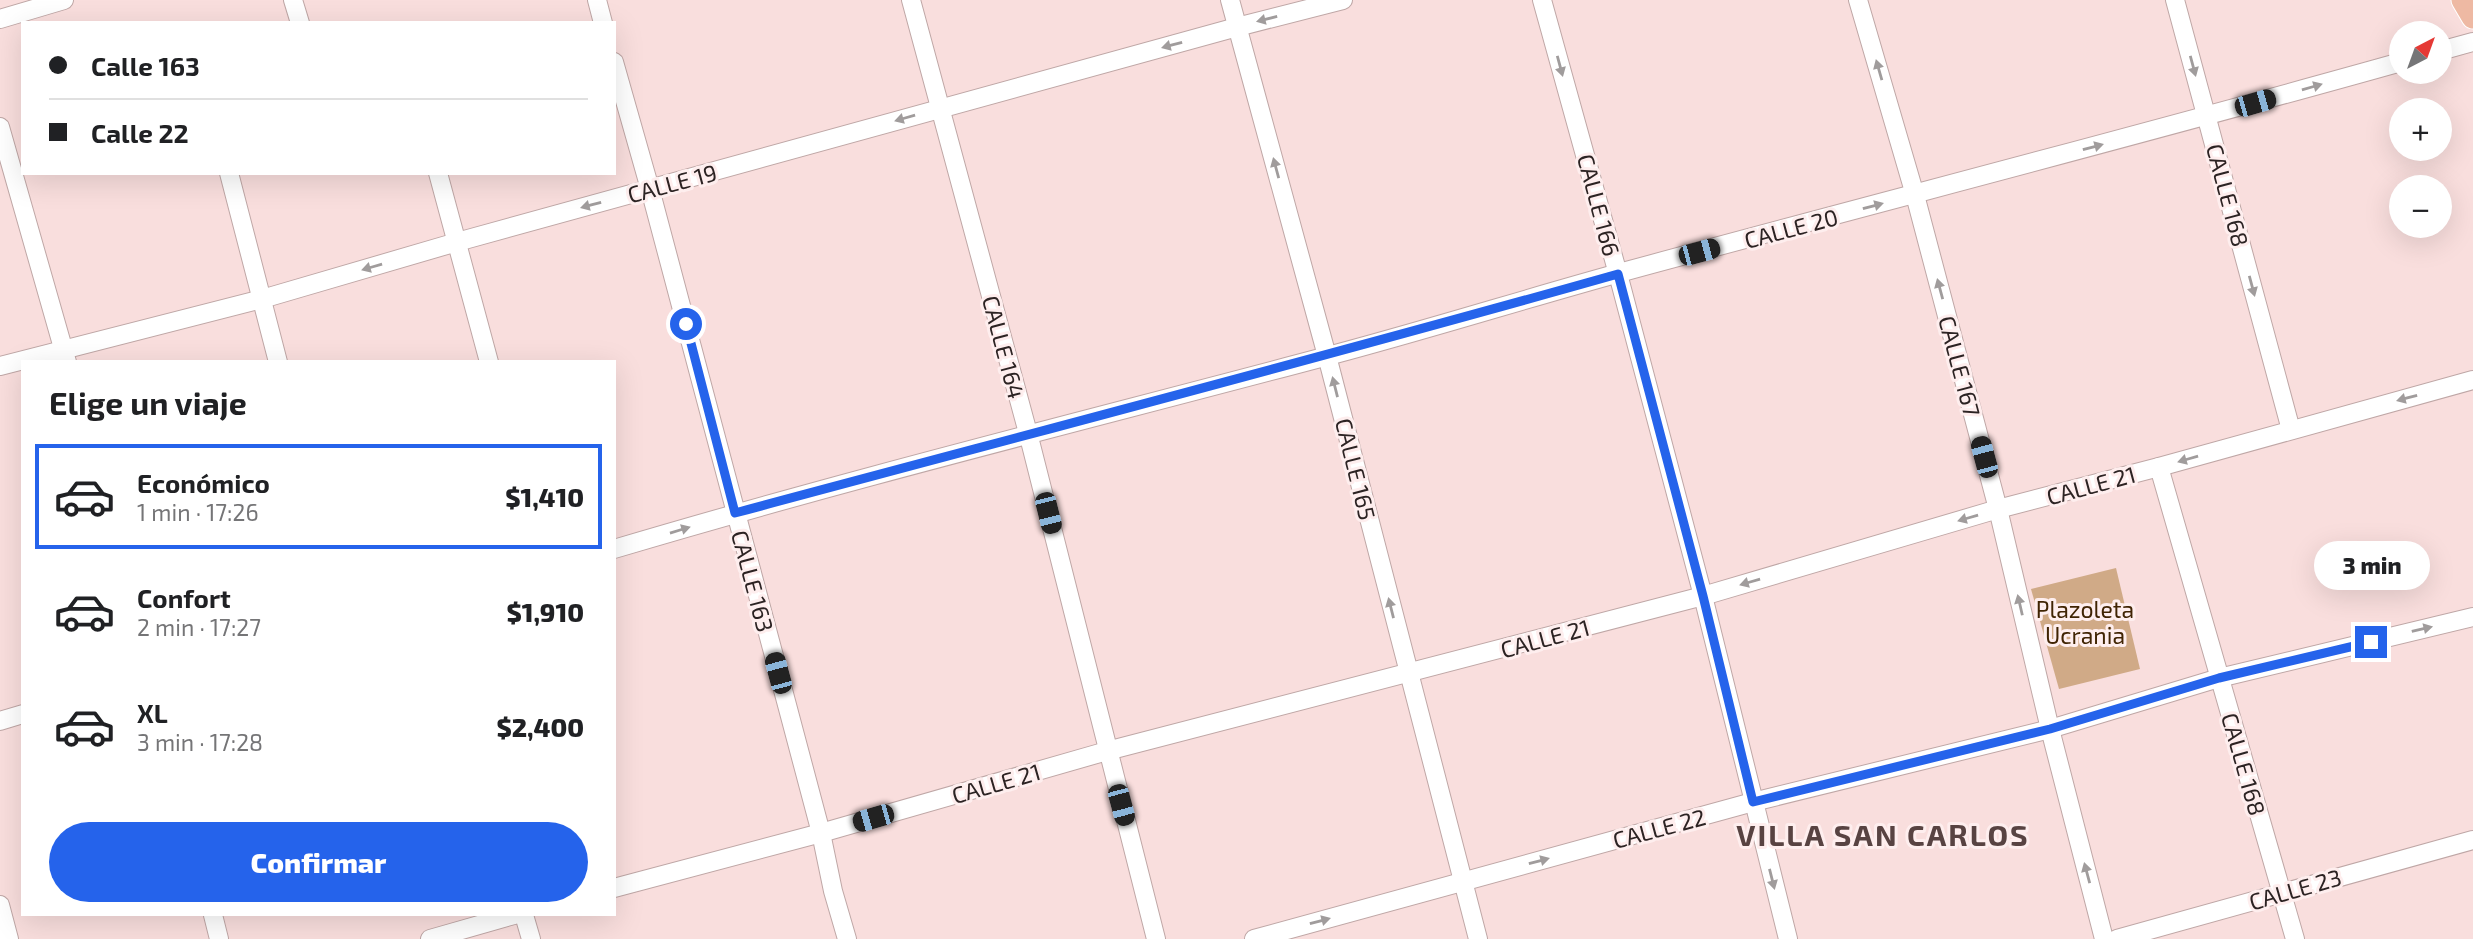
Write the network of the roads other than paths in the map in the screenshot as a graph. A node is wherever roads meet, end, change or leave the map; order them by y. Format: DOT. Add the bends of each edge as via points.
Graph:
graph roads {
  1 [pos="64,0"];
  2 [pos="293,0"];
  3 [pos="597,0"];
  4 [pos="911,0"];
  5 [pos="1230,0"];
  6 [pos="1343,0"];
  7 [pos="1542,0"];
  8 [pos="1858,0"];
  9 [pos="2175,0"];
  10 [pos="2463,0"];
  11 [pos="2473,17"];
  12 [pos="0,19"];
  13 [pos="299,21"];
  14 [pos="602,21"];
  15 [pos="1237,27"];
  16 [pos="2473,41"];
  17 [pos="2452,47"];
  18 [pos="2389,65"];
  19 [pos="616,69"];
  20 [pos="938,109"];
  21 [pos="2207,117"];
  22 [pos="0,127"];
  23 [pos="230,175"];
  24 [pos="439,175"];
  25 [pos="650,189"];
  26 [pos="1915,195"];
  27 [pos="457,242"];
  28 [pos="1618,274"];
  29 [pos="262,299"];
  30 [pos="65,356"];
  31 [pos="1327,356"];
  32 [pos="39,360"];
  33 [pos="277,360"];
  34 [pos="488,360"];
  35 [pos="21,363"];
  36 [pos="0,366"];
  37 [pos="2473,380"];
  38 [pos="2291,430"];
  39 [pos="1028,433"];
  40 [pos="2158,467"];
  41 [pos="1998,509"];
  42 [pos="735,513"];
  43 [pos="616,548"];
  44 [pos="1703,596"];
  45 [pos="2473,617"];
  46 [pos="1408,674"];
  47 [pos="2219,678"];
  48 [pos="21,715"];
  49 [pos="0,721"];
  50 [pos="2050,729"];
  51 [pos="1107,751"];
  52 [pos="1753,802"];
  53 [pos="821,833"];
  54 [pos="2473,839"];
  55 [pos="1464,882"];
  56 [pos="616,887"];
  57 [pos="2283,893"];
  58 [pos="0,905"];
  59 [pos="213,916"];
  60 [pos="510,916"];
  61 [pos="524,916"];
  62 [pos="9,939"];
  63 [pos="219,939"];
  64 [pos="430,939"];
  65 [pos="531,939"];
  66 [pos="847,939"];
  67 [pos="1156,939"];
  68 [pos="1254,939"];
  69 [pos="1478,939"];
  70 [pos="1788,939"];
  71 [pos="2104,939"];
  72 [pos="2117,939"];
  73 [pos="2295,939"];
  1 -- 12 [label="street"];
  2 -- 13 [label="street"];
  3 -- 14 [label="street"];
  4 -- 20 [label="street, CALLE 164"];
  5 -- 15 [label="street, CALLE 165"];
  6 -- 15 [label="street, CALLE 19, one-way"];
  7 -- 28 [label="street, CALLE 166, one-way"];
  26 -- 8 [label="street, CALLE 167, one-way"];
  9 -- 21 [label="street, CALLE 168, one-way"];
  10 -- 11 [label="main road"];
  15 -- 20 [label="street, CALLE 19, one-way"];
  31 -- 15 [label="street, CALLE 165, one-way"];
  16 -- 17 [label="street"];
  21 -- 18 [label="street, CALLE 20, one-way"];
  19 -- 25 [label="street, CALLE 163"];
  20 -- 25 [label="street, CALLE 19, one-way"];
  20 -- 39 [label="street, CALLE 164"];
  26 -- 21 [label="street, CALLE 20, one-way"];
  21 -- 38 [label="street, CALLE 168, one-way"];
  22 -- 30 [label="street"];
  23 -- 29 [label="street"];
  24 -- 27 [label="street"];
  25 -- 27 [label="street, CALLE 19, one-way"];
  25 -- 42 [label="street, CALLE 163"];
  28 -- 26 [label="street, CALLE 20, one-way"];
  41 -- 26 [label="street, CALLE 167, one-way"];
  27 -- 29 [label="street, CALLE 19, one-way"];
  27 -- 34 [label="street"];
  28 -- 31 [label="street, CALLE 20"];
  28 -- 44 [label="street, CALLE 166"];
  29 -- 30 [label="street, CALLE 19"];
  29 -- 33 [label="street"];
  30 -- 32 [label="street, CALLE 19"];
  31 -- 39 [label="street, CALLE 20"];
  46 -- 31 [label="street, CALLE 165, one-way"];
  35 -- 36 [label="street, CALLE 19"];
  37 -- 38 [label="street, CALLE 21, one-way"];
  38 -- 40 [label="street, CALLE 21, one-way"];
  39 -- 42 [label="street, CALLE 20"];
  39 -- 51 [label="street, CALLE 164"];
  40 -- 41 [label="street, CALLE 21"];
  40 -- 47 [label="street, CALLE 168"];
  41 -- 44 [label="street, CALLE 21, one-way"];
  50 -- 41 [label="street, CALLE 167, one-way"];
  43 -- 42 [label="street, CALLE 20, one-way"];
  42 -- 53 [label="street, CALLE 163"];
  44 -- 46 [label="street, CALLE 21"];
  44 -- 52 [label="street, CALLE 166"];
  47 -- 45 [label="street, CALLE 22, one-way"];
  46 -- 51 [label="street, CALLE 21"];
  46 -- 55 [label="street, CALLE 165"];
  47 -- 50 [label="street, CALLE 22"];
  47 -- 57 [label="street, CALLE 168"];
  48 -- 49 [label="street"];
  50 -- 52 [label="street, CALLE 22"];
  71 -- 50 [label="street, CALLE 167, one-way"];
  51 -- 53 [label="street, CALLE 21"];
  51 -- 67 [label="street, CALLE 164"];
  55 -- 52 [label="street, CALLE 22, one-way"];
  52 -- 70 [label="street, CALLE 166, one-way"];
  53 -- 56 [label="street, CALLE 21"];
  53 -- 66 [label="street, CALLE 163"];
  54 -- 57 [label="street, CALLE 23"];
  68 -- 55 [label="street, CALLE 22, one-way"];
  55 -- 69 [label="street, CALLE 165"];
  57 -- 72 [label="street, CALLE 23"];
  57 -- 73 [label="street, CALLE 168"];
  58 -- 62 [label="street"];
  59 -- 63 [label="street"];
  60 -- 64 [label="street"];
  61 -- 65 [label="street"];
}
